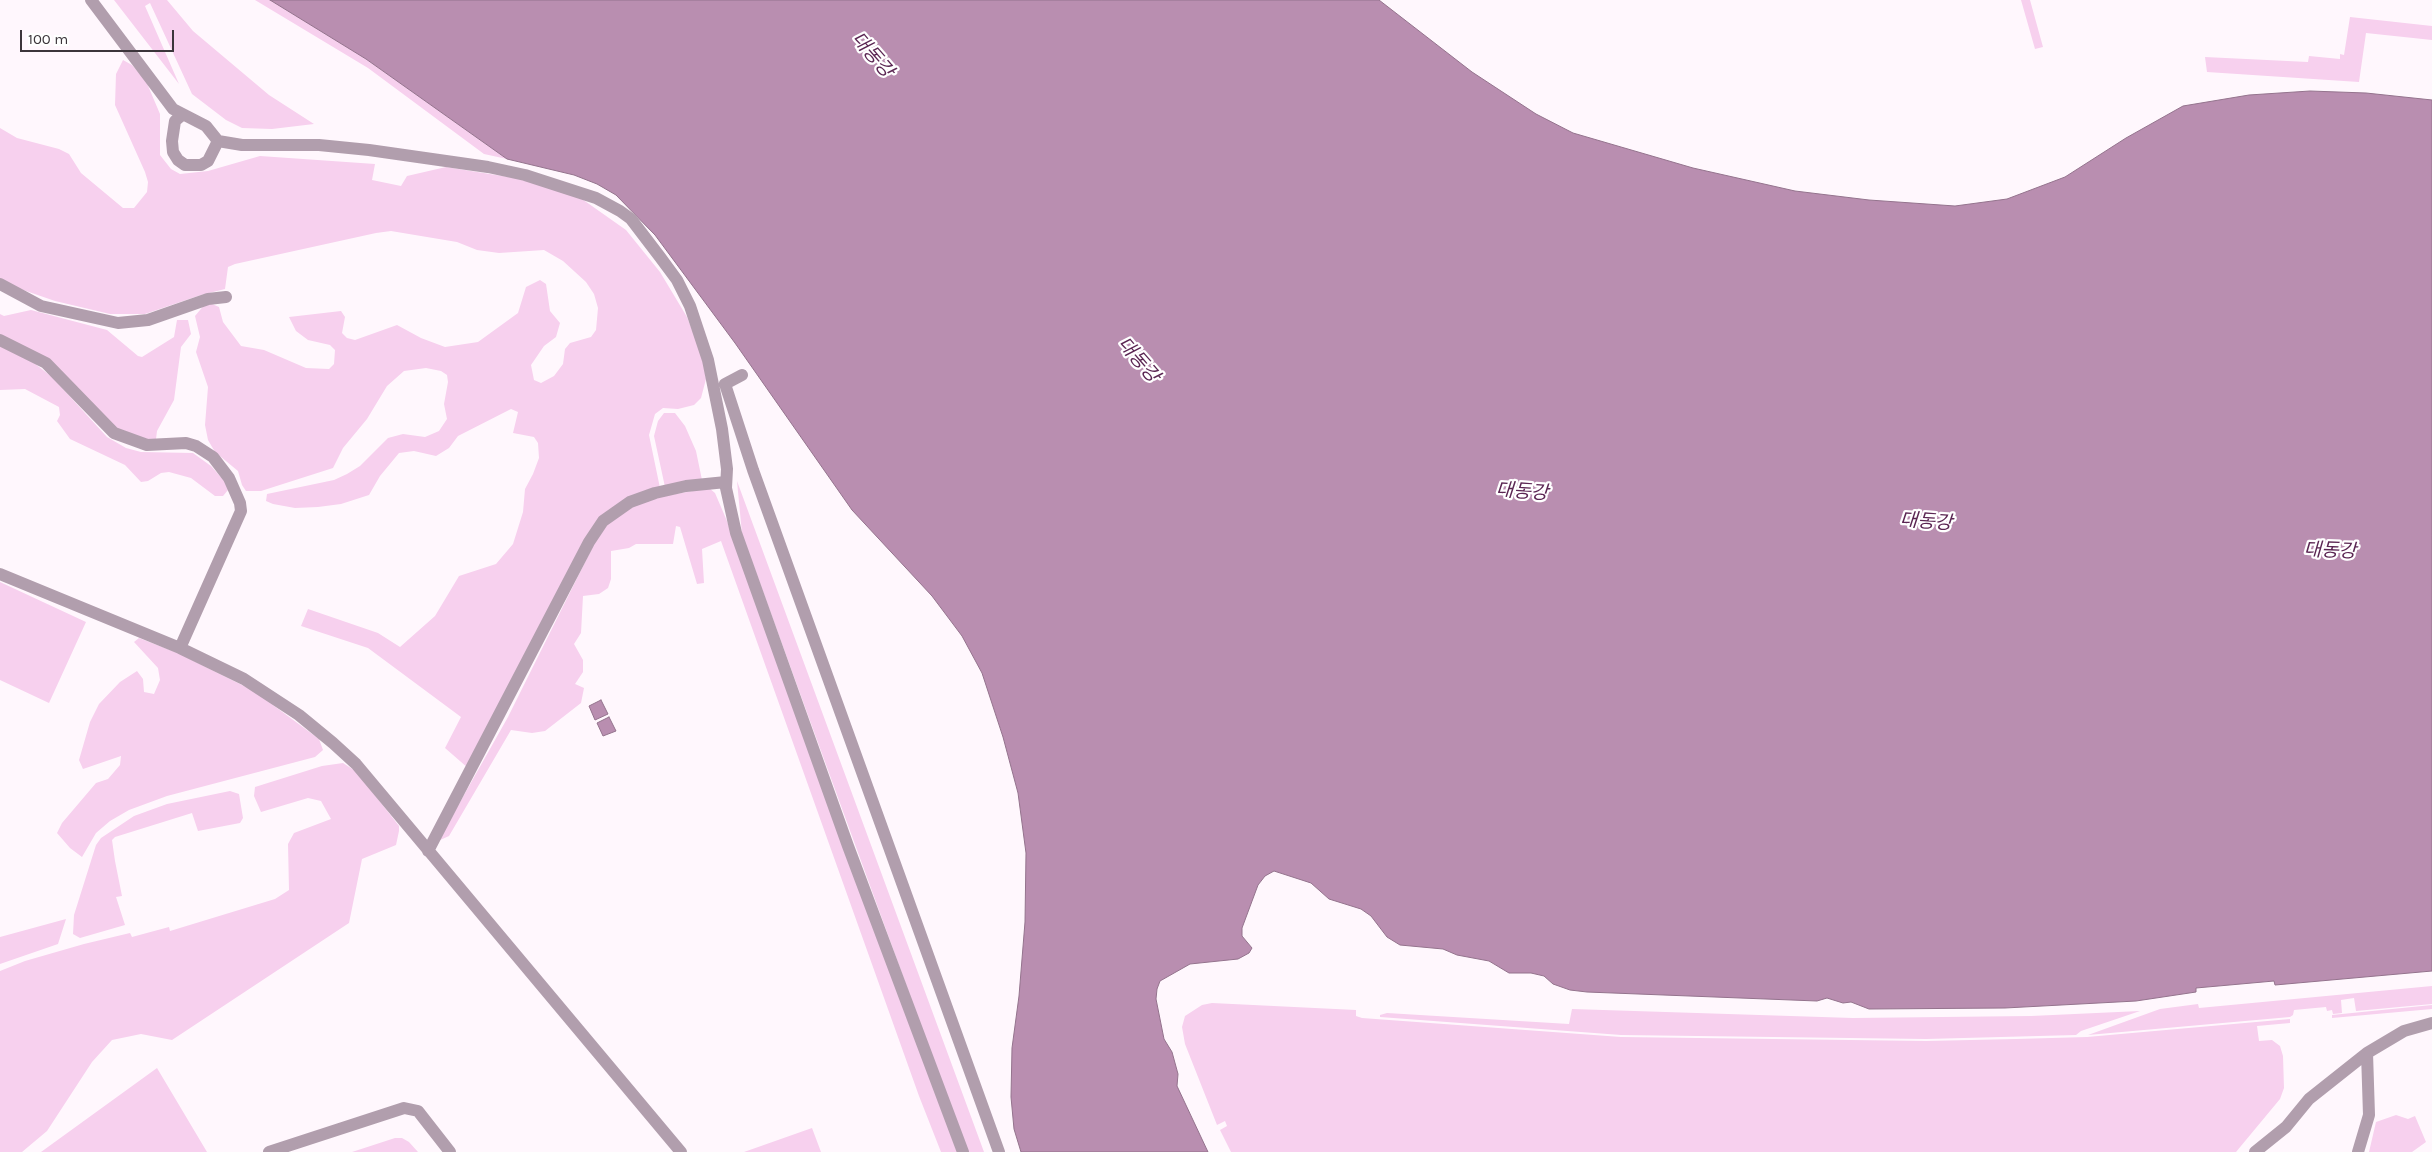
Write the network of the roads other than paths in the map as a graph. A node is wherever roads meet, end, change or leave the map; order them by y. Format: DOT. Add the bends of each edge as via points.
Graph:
graph roads {
  1 [pos="91,0"];
  2 [pos="182,115"];
  3 [pos="218,141"];
  4 [pos="0,284"];
  5 [pos="226,297"];
  6 [pos="0,340"];
  7 [pos="742,375"];
  8 [pos="726,482"];
  9 [pos="0,574"];
  10 [pos="180,648"];
  11 [pos="428,851"];
  12 [pos="2432,1023"];
  13 [pos="2367,1053"];
  14 [pos="269,1152"];
  15 [pos="450,1152"];
  16 [pos="682,1152"];
  17 [pos="963,1152"];
  18 [pos="999,1152"];
  19 [pos="2255,1152"];
  20 [pos="2358,1152"];
  1 -- 2 [label="street" via="173,109"];
  2 -- 3 [label="street" via="206,126"];
  2 -- 3 [label="street" via="175,122 172,135 173,152 178,160 185,165 201,165 208,161"];
  3 -- 8 [label="street" via="242,145 320,145 488,167 525,175 596,198 620,211 631,219 677,280 690,306 708,360 722,429"];
  4 -- 5 [label="street" via="41,306 118,323 148,320 208,299"];
  6 -- 10 [label="street" via="46,363 114,433 146,445 186,443 196,446 213,457 229,478 241,511"];
  7 -- 18 [label="street" via="725,384 753,470"];
  8 -- 11 [label="street" via="686,486 630,502 616,510 597,529"];
  8 -- 17 [label="street" via="739,542"];
  9 -- 10 [label="street"];
  10 -- 11 [label="street" via="244,679 299,716 356,764"];
  11 -- 16 [label="street"];
  12 -- 13 [label="street" via="2404,1031"];
  13 -- 19 [label="street" via="2309,1098 2286,1127"];
  13 -- 20 [label="street" via="2369,1115"];
  14 -- 15 [label="street" via="404,1108 418,1111 426,1118"];
}
